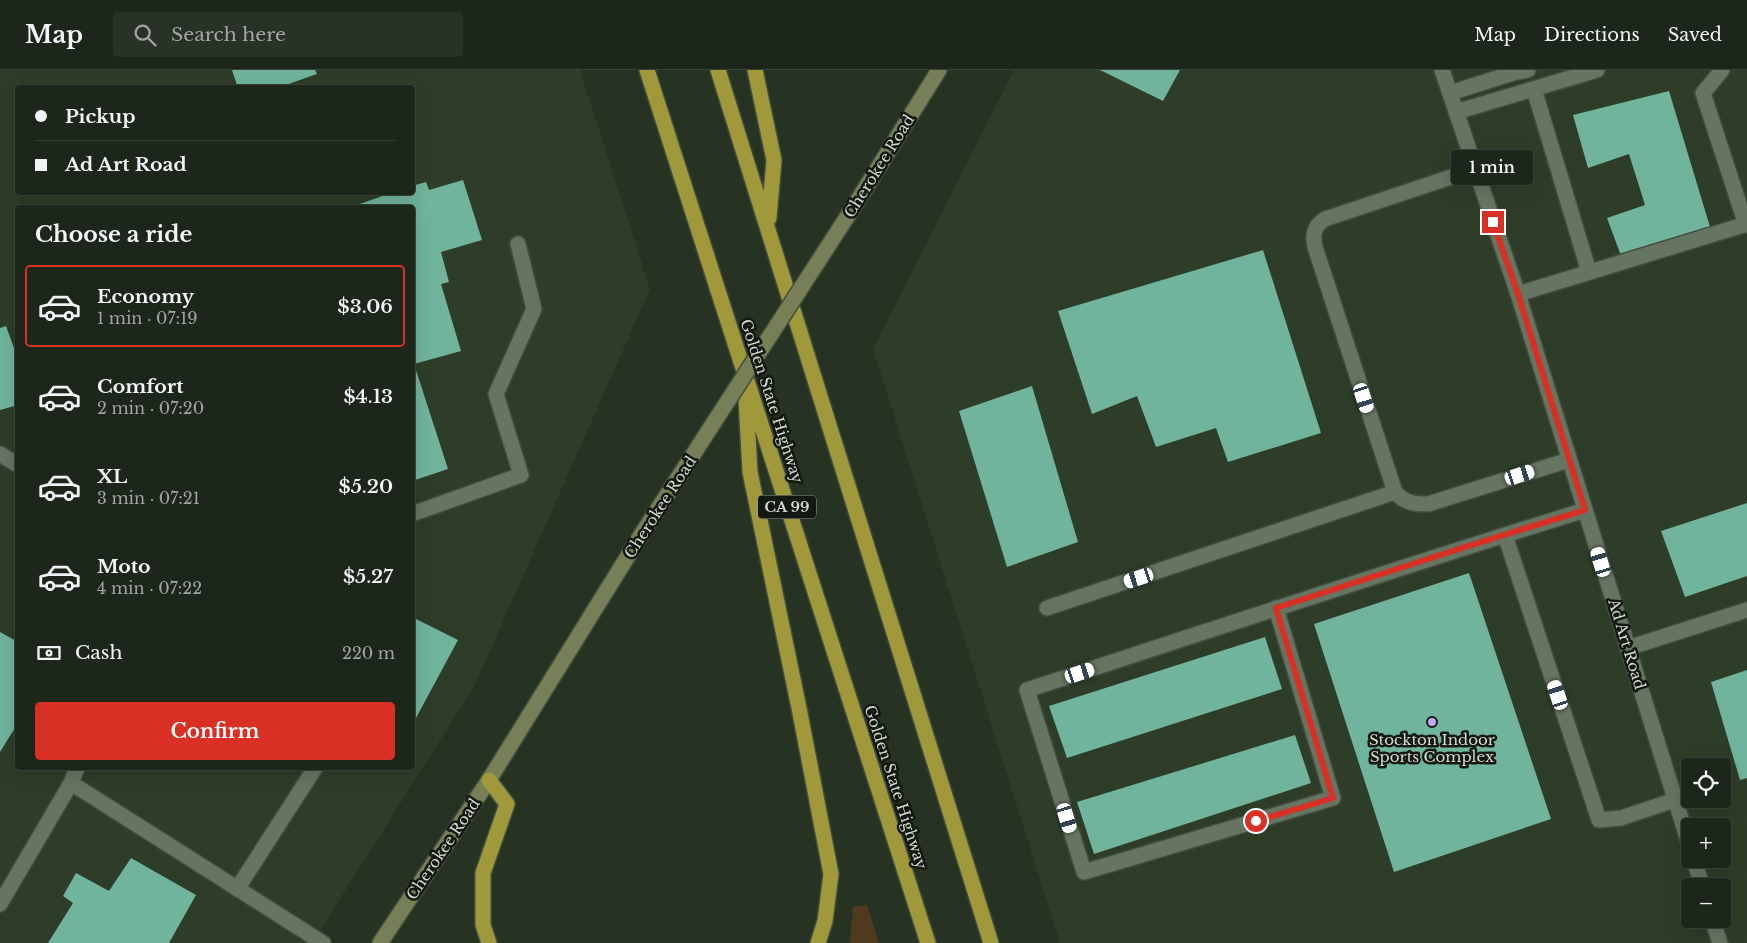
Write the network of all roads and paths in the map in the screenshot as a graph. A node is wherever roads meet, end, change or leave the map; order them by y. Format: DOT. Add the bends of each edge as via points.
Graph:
graph roads {
  1 [pos="647,70"];
  2 [pos="718,70"];
  3 [pos="755,70"];
  4 [pos="939,70"];
  5 [pos="1442,70"];
  6 [pos="1528,70"];
  7 [pos="1597,70"];
  8 [pos="1722,70"];
  9 [pos="1512,72"];
  10 [pos="1534,89"];
  11 [pos="1450,93"];
  12 [pos="1456,112"];
  13 [pos="1475,169"];
  14 [pos="1746,224"];
  15 [pos="769,227"];
  16 [pos="518,244"];
  17 [pos="1589,272"];
  18 [pos="1518,294"];
  19 [pos="746,378"];
  20 [pos="0,454"];
  21 [pos="1569,460"];
  22 [pos="15,463"];
  23 [pos="1395,492"];
  24 [pos="1585,510"];
  25 [pos="415,513"];
  26 [pos="1505,534"];
  27 [pos="1047,608"];
  28 [pos="1276,608"];
  29 [pos="1747,610"];
  30 [pos="1628,648"];
  31 [pos="76,770"];
  32 [pos="314,770"];
  33 [pos="489,780"];
  34 [pos="71,783"];
  35 [pos="1675,800"];
  36 [pos="1681,819"];
  37 [pos="237,889"];
  38 [pos="0,904"];
  39 [pos="1715,928"];
  40 [pos="323,943"];
  41 [pos="380,943"];
  42 [pos="489,943"];
  43 [pos="818,943"];
  44 [pos="928,943"];
  45 [pos="991,943"];
  46 [pos="1720,943"];
  1 -- 19 [label="highway, Golden State Highway / CA 99"];
  2 -- 15 [label="highway"];
  3 -- 15 [label="highway" via="774,160"];
  4 -- 33 [label="street, Cherokee Road, bridge"];
  5 -- 11 [label="street, Ad Art Road"];
  6 -- 9 [label="street"];
  7 -- 10 [label="street"];
  8 -- 14 [label="street" via="1703,93"];
  9 -- 11 [label="street"];
  10 -- 12 [label="street"];
  10 -- 17 [label="street"];
  11 -- 12 [label="street, Ad Art Road"];
  12 -- 13 [label="street, Ad Art Road"];
  13 -- 18 [label="street, Ad Art Road"];
  13 -- 23 [label="street" via="1325,219 1319,223 1313,238"];
  14 -- 17 [label="street"];
  15 -- 45 [label="highway"];
  16 -- 25 [label="street" via="534,309 496,394 521,475"];
  17 -- 18 [label="street"];
  18 -- 21 [label="street, Ad Art Road"];
  19 -- 43 [label="highway" via="750,472 831,874 826,921"];
  19 -- 44 [label="highway, Golden State Highway / CA 99"];
  20 -- 22 [label="street"];
  21 -- 23 [label="street" via="1428,504 1413,504"];
  21 -- 24 [label="street, Ad Art Road"];
  23 -- 27 [label="street"];
  24 -- 26 [label="street"];
  24 -- 30 [label="street, Ad Art Road"];
  26 -- 28 [label="street"];
  26 -- 35 [label="street" via="1599,820 1621,818"];
  28 -- 28 [label="street" via="1027,690 1084,872 1333,798"];
  29 -- 30 [label="street"];
  30 -- 35 [label="street, Ad Art Road"];
  31 -- 34 [label="street"];
  32 -- 37 [label="street"];
  33 -- 41 [label="street, Cherokee Road"];
  33 -- 42 [label="highway" via="507,804 483,873 483,925"];
  34 -- 37 [label="street"];
  34 -- 38 [label="street"];
  35 -- 36 [label="street, Ad Art Road"];
  37 -- 40 [label="street"];
  39 -- 46 [label="street"];
}
